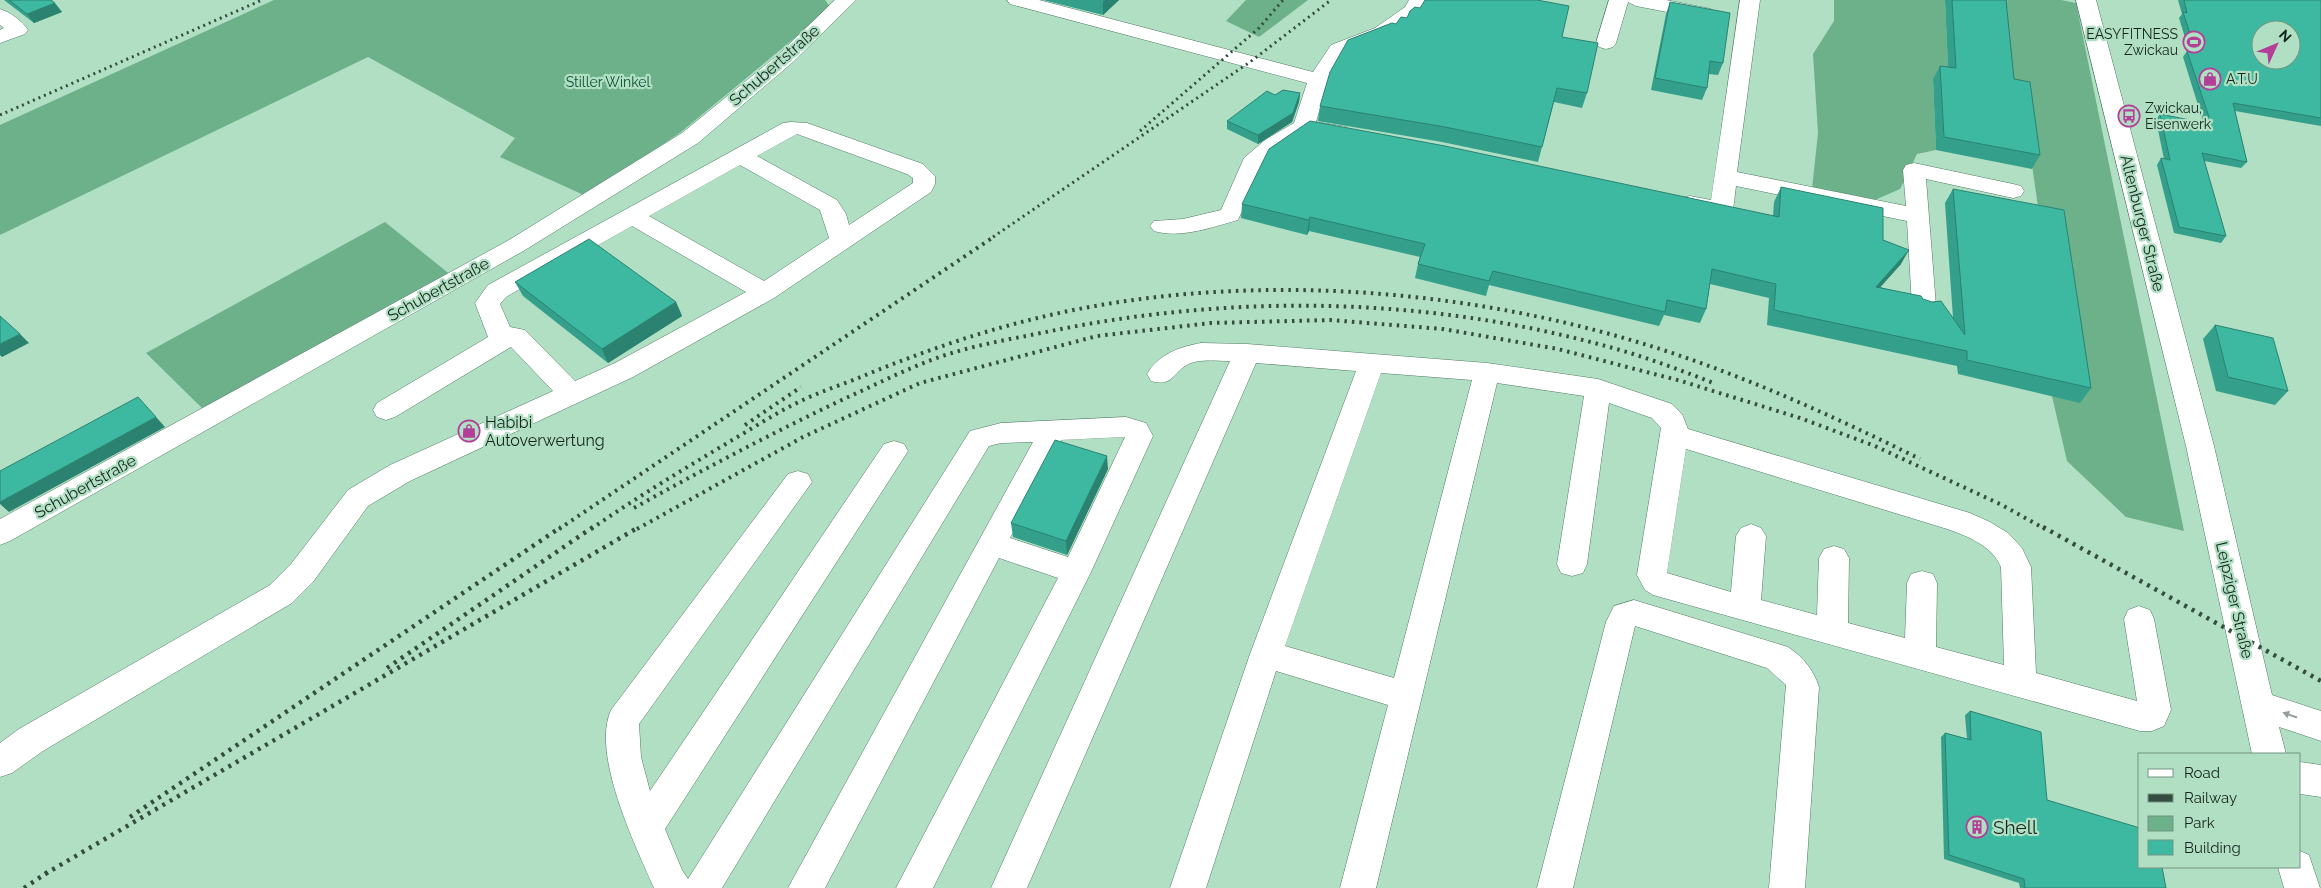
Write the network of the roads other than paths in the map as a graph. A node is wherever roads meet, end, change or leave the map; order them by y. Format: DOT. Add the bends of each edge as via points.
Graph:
graph roads {
  1 [pos="846,0"];
  2 [pos="1016,0"];
  3 [pos="1419,0"];
  4 [pos="1620,0"];
  5 [pos="1636,0"];
  6 [pos="2085,0"];
  7 [pos="1736,13"];
  8 [pos="0,15"];
  9 [pos="0,37"];
  10 [pos="1606,43"];
  11 [pos="1318,80"];
  12 [pos="1304,126"];
  13 [pos="1359,136"];
  14 [pos="740,156"];
  15 [pos="1727,177"];
  16 [pos="2012,191"];
  17 [pos="1673,200"];
  18 [pos="631,216"];
  19 [pos="1918,216"];
  20 [pos="1162,226"];
  21 [pos="842,241"];
  22 [pos="765,292"];
  23 [pos="1924,306"];
  24 [pos="502,339"];
  25 [pos="1247,353"];
  26 [pos="1372,363"];
  27 [pos="1487,372"];
  28 [pos="1160,374"];
  29 [pos="1598,389"];
  30 [pos="572,395"];
  31 [pos="386,410"];
  32 [pos="1053,430"];
  33 [pos="1674,435"];
  34 [pos="2200,446"];
  35 [pos="894,450"];
  36 [pos="798,482"];
  37 [pos="0,533"];
  38 [pos="1751,536"];
  39 [pos="992,544"];
  40 [pos="1834,558"];
  41 [pos="1572,564"];
  42 [pos="1076,572"];
  43 [pos="1922,583"];
  44 [pos="1745,609"];
  45 [pos="2139,619"];
  46 [pos="1832,632"];
  47 [pos="1266,654"];
  48 [pos="1920,656"];
  49 [pos="2020,684"];
  50 [pos="1406,696"];
  51 [pos="2258,704"];
  52 [pos="2321,726"];
  53 [pos="2269,753"];
  54 [pos="0,762"];
  55 [pos="2301,778"];
  56 [pos="2321,781"];
  57 [pos="646,827"];
  58 [pos="2296,868"];
  59 [pos="674,888"];
  60 [pos="702,888"];
  61 [pos="806,888"];
  62 [pos="914,888"];
  63 [pos="1009,888"];
  64 [pos="1188,888"];
  65 [pos="1358,888"];
  66 [pos="1555,888"];
  67 [pos="1787,888"];
  68 [pos="2302,888"];
  1 -- 37 [label="street, Schubertstraße" via="786,58 690,138 517,245"];
  2 -- 11 [label="street"];
  3 -- 11 [label="street" via="1412,11 1382,32 1338,49"];
  4 -- 10 [label="street"];
  5 -- 7 [label="street"];
  6 -- 34 [label="street, Altenburger Straße"];
  7 -- 15 [label="street"];
  8 -- 9 [label="street" via="18,30"];
  11 -- 12 [label="street"];
  12 -- 13 [label="street"];
  12 -- 20 [label="street" via="1252,163 1230,215 1183,226"];
  14 -- 18 [label="street"];
  14 -- 21 [label="street" via="829,205"];
  14 -- 21 [label="street" via="784,132 799,128 924,174 923,187"];
  15 -- 17 [label="street" via="1721,210"];
  15 -- 19 [label="street"];
  16 -- 19 [label="street" via="1914,170"];
  18 -- 22 [label="street"];
  18 -- 24 [label="street" via="491,296 487,303"];
  19 -- 23 [label="street"];
  21 -- 22 [label="street"];
  22 -- 30 [label="street"];
  24 -- 30 [label="street" via="516,336"];
  24 -- 31 [label="street"];
  25 -- 26 [label="street"];
  25 -- 28 [label="street" via="1216,351 1192,355 1176,360"];
  25 -- 63 [label="street"];
  26 -- 27 [label="street"];
  26 -- 47 [label="street"];
  27 -- 29 [label="street"];
  27 -- 50 [label="street"];
  29 -- 33 [label="street" via="1662,411 1672,420"];
  29 -- 41 [label="street"];
  30 -- 54 [label="street" via="400,473 358,498 302,573 280,594 31,740"];
  32 -- 39 [label="street"];
  32 -- 42 [label="street" via="1126,427 1136,430 1139,436"];
  32 -- 60 [label="street" via="1001,433 980,438"];
  33 -- 44 [label="street" via="1652,575 1664,586"];
  33 -- 49 [label="street" via="1950,518 1987,533 2005,547 2016,567"];
  34 -- 51 [label="street, Leipziger Straße"];
  35 -- 57 [label="street"];
  36 -- 57 [label="street" via="623,720 620,734 624,760"];
  38 -- 44 [label="street"];
  39 -- 42 [label="street"];
  39 -- 61 [label="street"];
  40 -- 46 [label="street"];
  42 -- 62 [label="street"];
  43 -- 48 [label="street"];
  44 -- 46 [label="street"];
  45 -- 49 [label="street" via="2155,710 2152,716 2140,716"];
  46 -- 48 [label="street"];
  47 -- 50 [label="street"];
  47 -- 64 [label="street"];
  48 -- 49 [label="street"];
  50 -- 65 [label="street"];
  52 -- 51 [label="street, one-way"];
  51 -- 53 [label="street, Leipziger Straße"];
  55 -- 56 [label="street"];
  57 -- 59 [label="street"];
  58 -- 68 [label="street"];
  66 -- 67 [label="street" via="1621,622 1625,615 1634,612 1777,657 1800,676 1803,687"];
}
